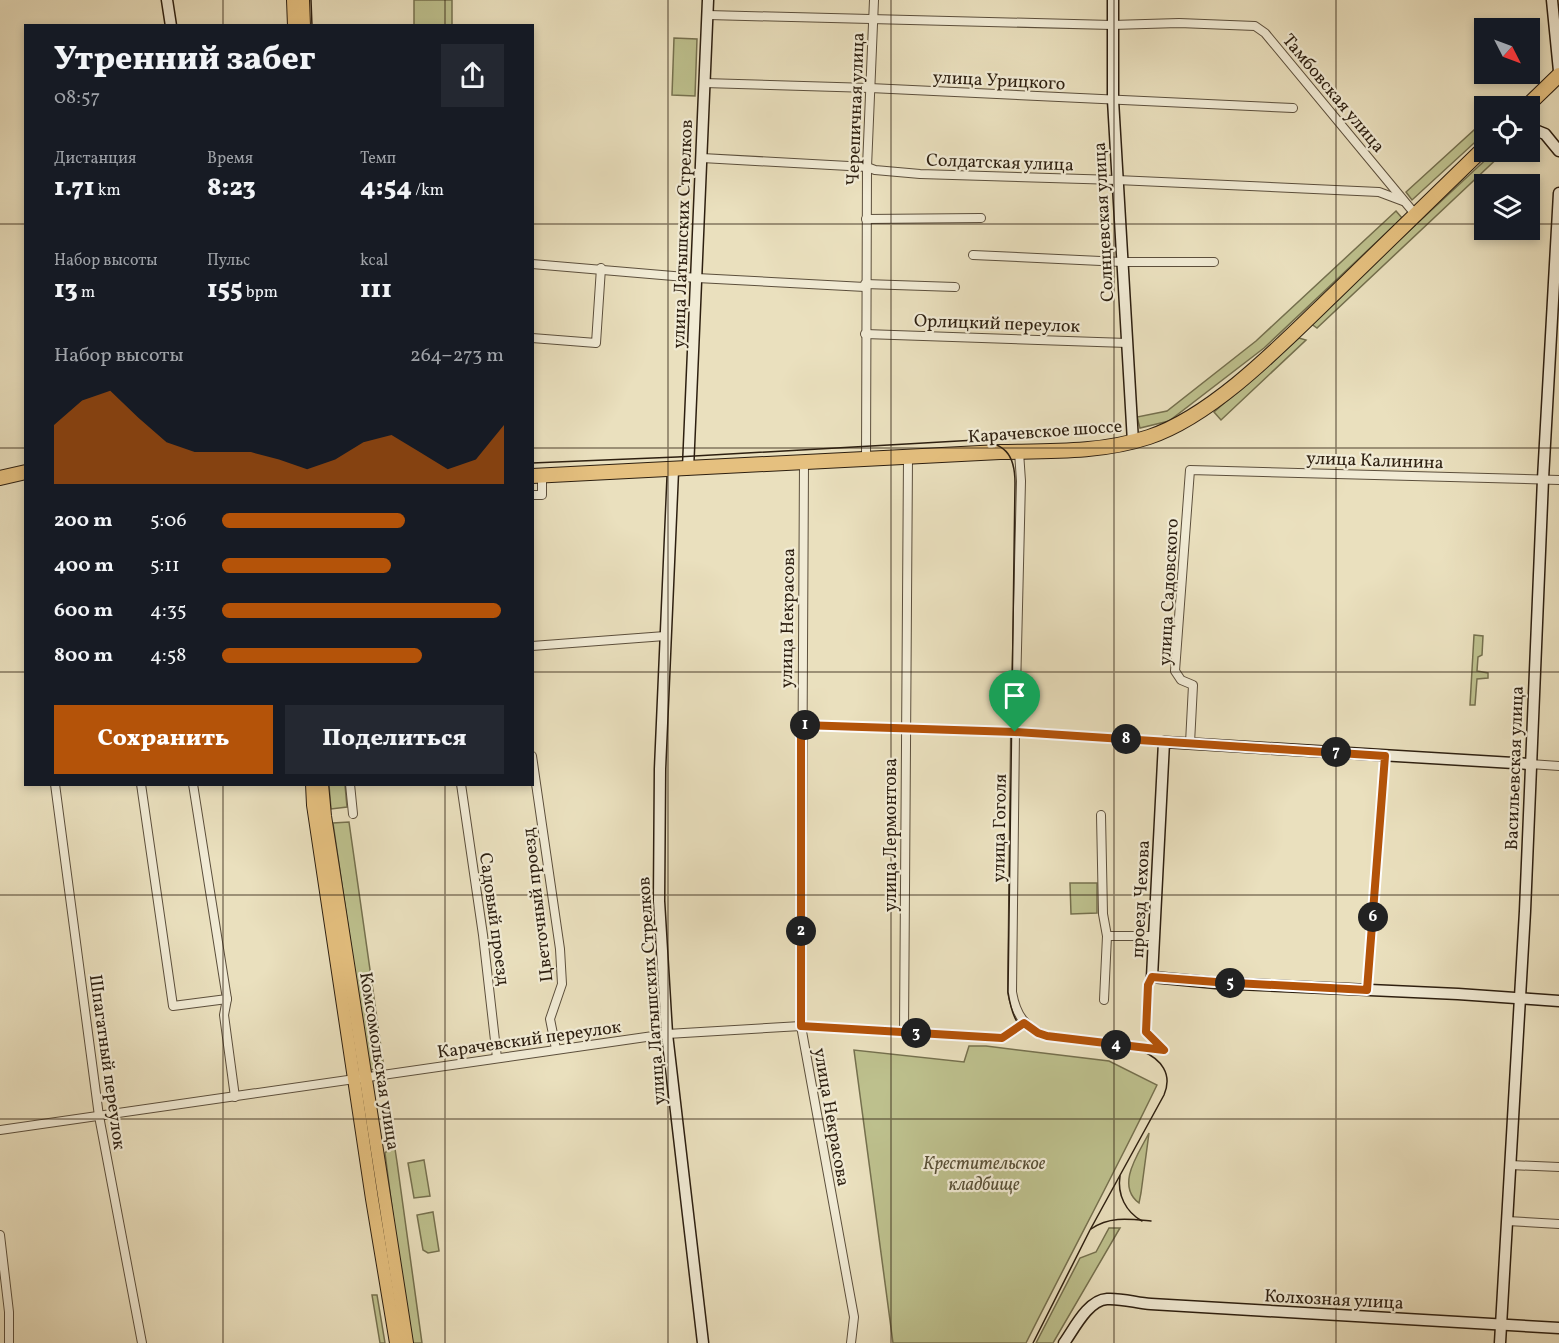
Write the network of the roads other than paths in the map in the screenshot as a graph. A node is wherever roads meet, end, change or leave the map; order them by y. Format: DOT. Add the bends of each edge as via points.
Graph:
graph roads {
  1 [pos="167,0"];
  2 [pos="293,0"];
  3 [pos="303,0"];
  4 [pos="708,0"];
  5 [pos="874,0"];
  6 [pos="1113,0"];
  7 [pos="1552,0"];
  8 [pos="708,15"];
  9 [pos="874,19"];
  10 [pos="171,24"];
  11 [pos="294,24"];
  12 [pos="304,24"];
  13 [pos="1112,25"];
  14 [pos="1559,73"];
  15 [pos="704,83"];
  16 [pos="870,88"];
  17 [pos="1537,96"];
  18 [pos="1113,100"];
  19 [pos="1293,108"];
  20 [pos="1540,133"];
  21 [pos="1559,151"];
  22 [pos="702,158"];
  23 [pos="1474,158"];
  24 [pos="867,167"];
  25 [pos="1117,180"];
  26 [pos="1559,193"];
  27 [pos="1404,202"];
  28 [pos="1415,214"];
  29 [pos="981,218"];
  30 [pos="866,219"];
  31 [pos="973,255"];
  32 [pos="1122,262"];
  33 [pos="1214,262"];
  34 [pos="534,264"];
  35 [pos="601,268"];
  36 [pos="1557,275"];
  37 [pos="697,278"];
  38 [pos="865,285"];
  39 [pos="955,287"];
  40 [pos="866,334"];
  41 [pos="534,338"];
  42 [pos="1127,343"];
  43 [pos="1133,442"];
  44 [pos="1019,452"];
  45 [pos="908,458"];
  46 [pos="866,460"];
  47 [pos="804,463"];
  48 [pos="688,469"];
  49 [pos="673,470"];
  50 [pos="1190,470"];
  51 [pos="24,472"];
  52 [pos="537,476"];
  53 [pos="0,477"];
  54 [pos="1543,479"];
  55 [pos="1559,480"];
  56 [pos="534,495"];
  57 [pos="664,636"];
  58 [pos="534,646"];
  59 [pos="801,725"];
  60 [pos="906,728"];
  61 [pos="1015,732"];
  62 [pos="1164,742"];
  63 [pos="1190,743"];
  64 [pos="1385,756"];
  65 [pos="1530,764"];
  66 [pos="1559,766"];
  67 [pos="534,770"];
  68 [pos="55,786"];
  69 [pos="141,786"];
  70 [pos="194,786"];
  71 [pos="312,786"];
  72 [pos="322,786"];
  73 [pos="350,786"];
  74 [pos="461,786"];
  75 [pos="353,814"];
  76 [pos="1101,815"];
  77 [pos="1107,936"];
  78 [pos="1155,936"];
  79 [pos="1152,977"];
  80 [pos="1367,990"];
  81 [pos="228,999"];
  82 [pos="1520,999"];
  83 [pos="1104,1000"];
  84 [pos="1559,1001"];
  85 [pos="1024,1023"];
  86 [pos="801,1026"];
  87 [pos="904,1032"];
  88 [pos="668,1034"];
  89 [pos="556,1049"];
  90 [pos="497,1058"];
  91 [pos="359,1080"];
  92 [pos="235,1097"];
  93 [pos="99,1116"];
  94 [pos="0,1130"];
  95 [pos="1510,1165"];
  96 [pos="1559,1167"];
  97 [pos="1507,1221"];
  98 [pos="1559,1224"];
  99 [pos="0,1235"];
  100 [pos="1501,1326"];
  101 [pos="1559,1328"];
  102 [pos="9,1343"];
  103 [pos="142,1343"];
  104 [pos="396,1343"];
  105 [pos="407,1343"];
  106 [pos="703,1343"];
  107 [pos="851,1343"];
  108 [pos="1064,1343"];
  109 [pos="1500,1343"];
  1 -- 10 [label="street"];
  2 -- 11 [label="main road"];
  3 -- 12 [label="main road"];
  4 -- 8 [label="street, улица Латышских Стрелков"];
  5 -- 9 [label="street, Черепичная улица"];
  6 -- 13 [label="street, Солнцевская улица"];
  7 -- 14 [label="street"];
  8 -- 9 [label="street, Тамбовская улица"];
  8 -- 15 [label="street, улица Латышских Стрелков"];
  9 -- 13 [label="street, Тамбовская улица"];
  9 -- 16 [label="street, Черепичная улица"];
  13 -- 18 [label="street, Солнцевская улица"];
  13 -- 27 [label="street, Тамбовская улица" via="1255,26 1265,33"];
  14 -- 17 [label="highway"];
  15 -- 16 [label="street, улица Урицкого"];
  15 -- 22 [label="street, улица Латышских Стрелков"];
  16 -- 18 [label="street, улица Урицкого"];
  16 -- 24 [label="street, Черепичная улица"];
  18 -- 19 [label="street, улица Урицкого"];
  18 -- 25 [label="street, Солнцевская улица"];
  20 -- 21 [label="street"];
  22 -- 24 [label="street, Солдатская улица"];
  22 -- 37 [label="street, улица Латышских Стрелков"];
  23 -- 28 [label="highway, Карачевское шоссе"];
  24 -- 25 [label="street, Солдатская улица" via="920,174"];
  24 -- 30 [label="street, Черепичная улица"];
  25 -- 27 [label="street, Солдатская улица" via="1379,192"];
  25 -- 32 [label="street, Солнцевская улица"];
  26 -- 36 [label="street, Васильевская улица"];
  27 -- 28 [label="street, Тамбовская улица"];
  28 -- 43 [label="highway, Карачевское шоссе" via="1243,379 1188,417"];
  29 -- 30 [label="street"];
  30 -- 38 [label="street, Черепичная улица"];
  31 -- 32 [label="street"];
  32 -- 33 [label="street"];
  32 -- 42 [label="street, Солнцевская улица"];
  34 -- 35 [label="street"];
  35 -- 37 [label="street"];
  35 -- 41 [label="street" via="596,343"];
  36 -- 54 [label="street, Васильевская улица"];
  37 -- 38 [label="street"];
  37 -- 48 [label="street, улица Латышских Стрелков"];
  38 -- 39 [label="street"];
  38 -- 40 [label="street, Черепичная улица"];
  40 -- 42 [label="street, Орлицкий переулок"];
  40 -- 46 [label="street, Черепичная улица"];
  42 -- 43 [label="street, Солнцевская улица"];
  43 -- 44 [label="highway, Карачевское шоссе" via="1092,449"];
  44 -- 45 [label="highway, Карачевское шоссе"];
  44 -- 61 [label="street, улица Гоголя"];
  45 -- 46 [label="highway, Карачевское шоссе"];
  45 -- 60 [label="street, улица Лермонтова"];
  46 -- 47 [label="highway, Карачевское шоссе"];
  47 -- 48 [label="highway, Карачевское шоссе"];
  47 -- 59 [label="street, улица Некрасова"];
  48 -- 49 [label="highway, Карачевское шоссе"];
  49 -- 52 [label="highway, Карачевское шоссе"];
  49 -- 57 [label="street, улица Латышских Стрелков"];
  50 -- 54 [label="street, улица Калинина"];
  50 -- 63 [label="street, улица Садовского" via="1175,671 1181,680 1193,685"];
  51 -- 53 [label="highway"];
  52 -- 56 [label="street" via="542,495"];
  54 -- 55 [label="street, улица Калинина"];
  54 -- 65 [label="street, Васильевская улица"];
  57 -- 58 [label="street"];
  57 -- 88 [label="street, улица Латышских Стрелков" via="659,901"];
  59 -- 60 [label="street"];
  59 -- 86 [label="street, улица Некрасова"];
  60 -- 61 [label="street"];
  60 -- 87 [label="street, улица Лермонтова"];
  61 -- 62 [label="street"];
  61 -- 85 [label="street, улица Гоголя" via="1012,992"];
  62 -- 63 [label="street"];
  62 -- 78 [label="street, проезд Чехова"];
  63 -- 64 [label="street"];
  64 -- 65 [label="street"];
  64 -- 80 [label="street"];
  65 -- 66 [label="street"];
  65 -- 82 [label="street, Васильевская улица"];
  67 -- 89 [label="street, Цветочный проезд" via="560,949 562,984 550,1019"];
  68 -- 93 [label="street, Шпагатный переулок"];
  69 -- 81 [label="street" via="173,1006"];
  70 -- 81 [label="street"];
  71 -- 91 [label="main road, Комсомольская улица"];
  72 -- 91 [label="main road, Комсомольская улица"];
  73 -- 75 [label="street"];
  74 -- 90 [label="street, Садовый проезд"];
  76 -- 77 [label="street"];
  77 -- 78 [label="street"];
  77 -- 83 [label="street"];
  78 -- 79 [label="street, проезд Чехова"];
  79 -- 80 [label="street"];
  79 -- 85 [label="street, проезд Чехова" via="1148,985 1146,1032 1164,1050 1047,1036"];
  80 -- 82 [label="street"];
  81 -- 92 [label="street" via="224,1015"];
  82 -- 84 [label="street"];
  82 -- 95 [label="street, Васильевская улица"];
  85 -- 87 [label="street, Карачевский переулок" via="1002,1038"];
  86 -- 87 [label="street, Карачевский переулок"];
  86 -- 88 [label="street, Карачевский переулок"];
  86 -- 107 [label="street, улица Некрасова" via="854,1317"];
  88 -- 89 [label="street, Карачевский переулок"];
  88 -- 106 [label="street, улица Латышских Стрелков"];
  89 -- 90 [label="street, Карачевский переулок"];
  90 -- 91 [label="street, Карачевский переулок"];
  91 -- 92 [label="street, Карачевский переулок"];
  91 -- 104 [label="main road, Комсомольская улица"];
  91 -- 105 [label="main road, Комсомольская улица"];
  92 -- 93 [label="street, Карачевский переулок"];
  93 -- 94 [label="street, Карачевский переулок"];
  93 -- 103 [label="street, Шпагатный переулок"];
  95 -- 96 [label="street"];
  95 -- 97 [label="street, Васильевская улица"];
  97 -- 98 [label="street"];
  97 -- 100 [label="street, Васильевская улица"];
  99 -- 102 [label="street"];
  100 -- 101 [label="street, Колхозная улица"];
  100 -- 108 [label="street, Колхозная улица" via="1108,1299 1090,1307"];
  100 -- 109 [label="street, Васильевская улица"];
}
